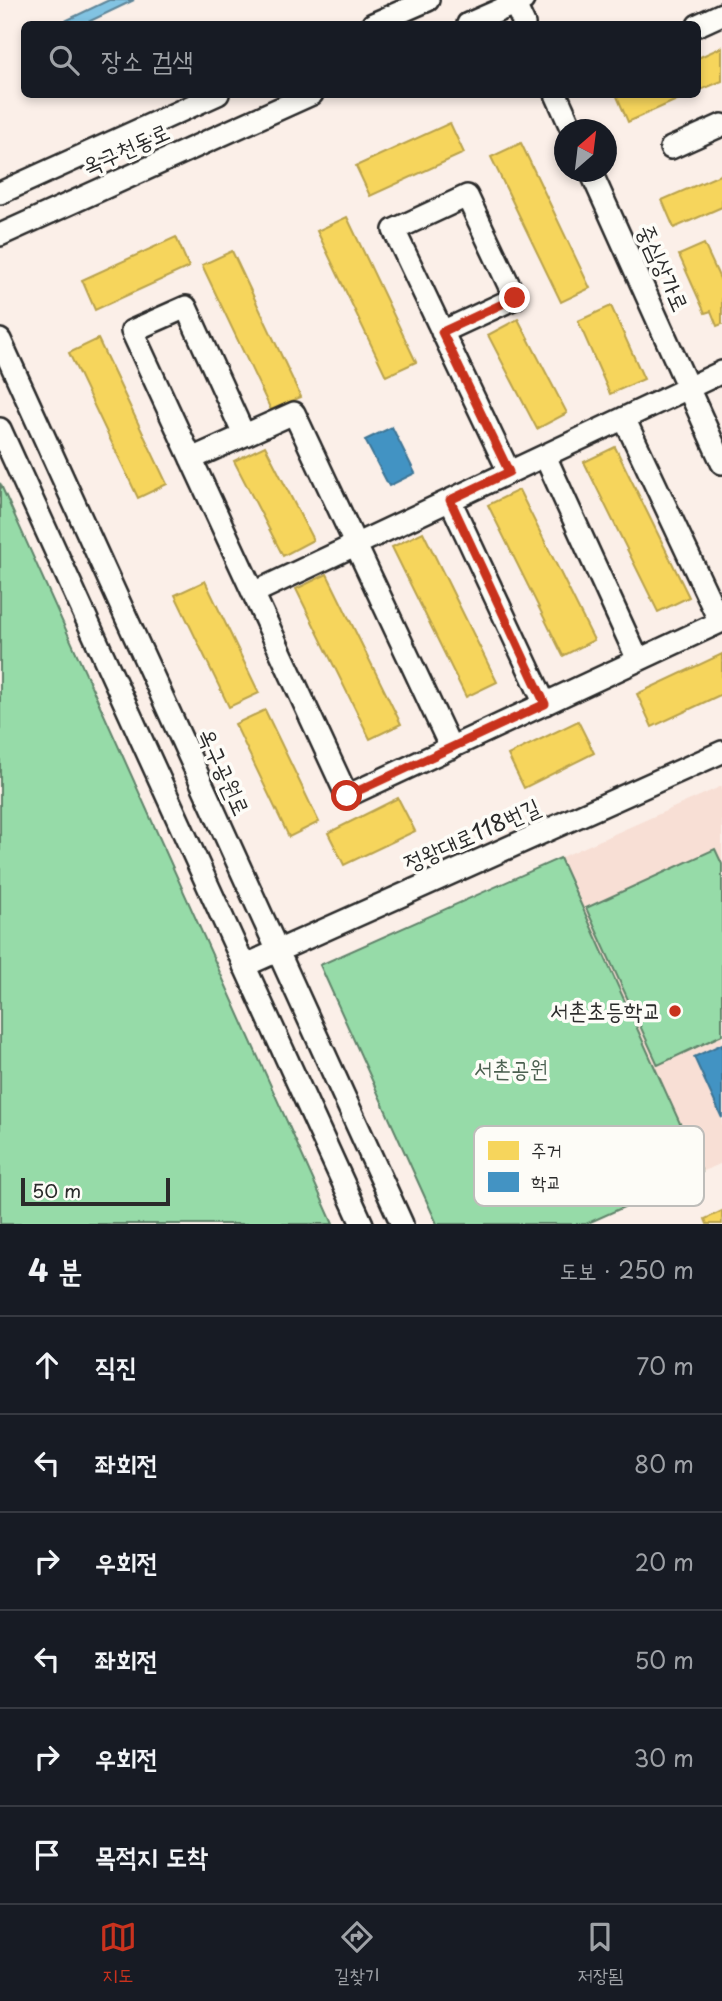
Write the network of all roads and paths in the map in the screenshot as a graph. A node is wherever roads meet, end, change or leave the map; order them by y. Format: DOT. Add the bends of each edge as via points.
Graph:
graph roads {
  1 [pos="428,0"];
  2 [pos="517,1"];
  3 [pos="722,14"];
  4 [pos="380,21"];
  5 [pos="474,21"];
  6 [pos="523,21"];
  7 [pos="701,24"];
  8 [pos="209,98"];
  9 [pos="303,98"];
  10 [pos="558,98"];
  11 [pos="567,119"];
  12 [pos="722,125"];
  13 [pos="671,148"];
  14 [pos="595,182"];
  15 [pos="0,193"];
  16 [pos="4,236"];
  17 [pos="442,332"];
  18 [pos="0,340"];
  19 [pos="722,372"];
  20 [pos="688,388"];
  21 [pos="624,418"];
  22 [pos="0,429"];
  23 [pos="244,435"];
  24 [pos="545,456"];
  25 [pos="191,459"];
  26 [pos="722,463"];
  27 [pos="509,472"];
  28 [pos="450,500"];
  29 [pos="355,544"];
  30 [pos="253,593"];
  31 [pos="638,660"];
  32 [pos="545,704"];
  33 [pos="451,748"];
  34 [pos="722,752"];
  35 [pos="276,952"];
  36 [pos="244,966"];
  37 [pos="362,1224"];
  38 [pos="402,1224"];
  1 -- 4 [label="street"];
  2 -- 5 [label="street"];
  2 -- 6 [label="street"];
  3 -- 7 [label="street"];
  8 -- 15 [label="street, 옥구천동로"];
  9 -- 16 [label="street, 옥구천동로"];
  10 -- 11 [label="street"];
  12 -- 13 [label="street"];
  14 -- 20 [label="street, 중심상가로"];
  17 -- 17 [label="street" via="515,298 467,196 394,230"];
  17 -- 27 [label="street"];
  18 -- 35 [label="street, 옥구공원로"];
  19 -- 20 [label="street"];
  20 -- 21 [label="street"];
  20 -- 26 [label="street, 중심상가로"];
  21 -- 24 [label="street"];
  21 -- 31 [label="street" via="720,622"];
  22 -- 36 [label="street"];
  23 -- 25 [label="street"];
  23 -- 25 [label="street" via="186,307 132,331"];
  23 -- 29 [label="street" via="294,412"];
  24 -- 27 [label="street"];
  24 -- 31 [label="street"];
  25 -- 30 [label="street"];
  27 -- 28 [label="street"];
  28 -- 29 [label="street"];
  28 -- 32 [label="street"];
  29 -- 30 [label="street"];
  29 -- 33 [label="street"];
  30 -- 33 [label="street" via="347,796"];
  31 -- 32 [label="street"];
  32 -- 33 [label="street"];
  34 -- 35 [label="street, 정왕대로118번길"];
  35 -- 36 [label="street, 정왕대로118번길"];
  35 -- 38 [label="street, 옥구공원로"];
  36 -- 37 [label="street"];
}
